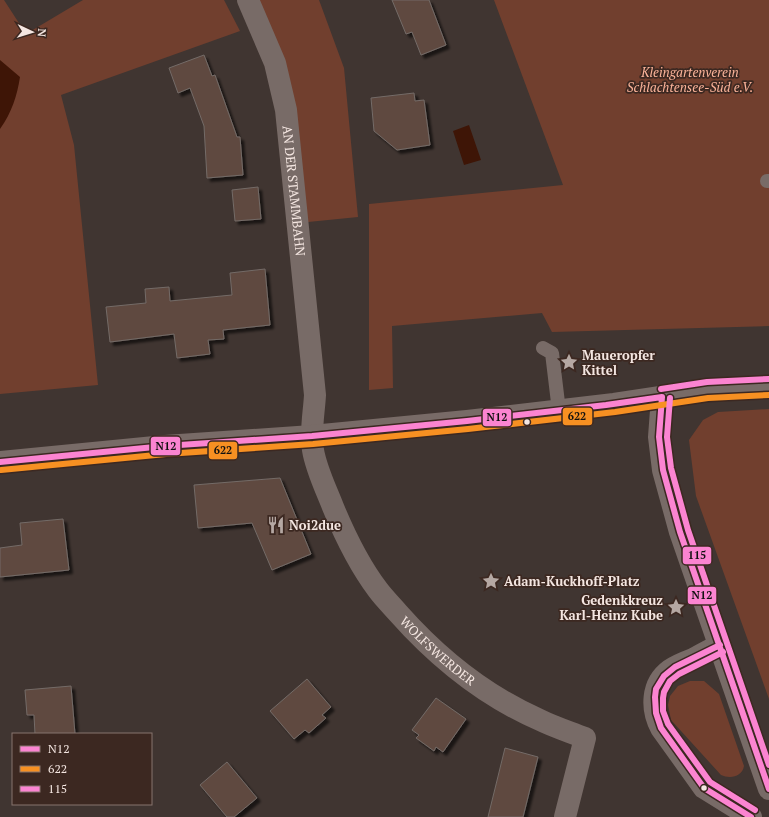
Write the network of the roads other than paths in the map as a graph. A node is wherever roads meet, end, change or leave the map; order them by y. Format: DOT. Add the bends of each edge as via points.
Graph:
graph roads {
  1 [pos="248,0"];
  2 [pos="543,348"];
  3 [pos="769,387"];
  4 [pos="662,397"];
  5 [pos="558,411"];
  6 [pos="312,436"];
  7 [pos="0,462"];
  8 [pos="720,645"];
  9 [pos="769,789"];
  10 [pos="565,817"];
  11 [pos="751,817"];
  1 -- 6 [label="street, AN DER STAMMBAHN" via="274,63 286,110 316,395"];
  2 -- 5 [label="lane" via="552,353"];
  3 -- 4 [label="street" via="715,390"];
  4 -- 5 [label="street"];
  4 -- 8 [label="street" via="659,438 663,470 680,532"];
  5 -- 6 [label="street"];
  6 -- 7 [label="street"];
  6 -- 10 [label="street, WOLFSWERDER" via="319,472 340,524 378,590 411,628 444,659 474,682 539,720 585,738"];
  8 -- 9 [label="street"];
  8 -- 11 [label="street" via="670,670 662,679 655,691 656,719 704,788"];
}
